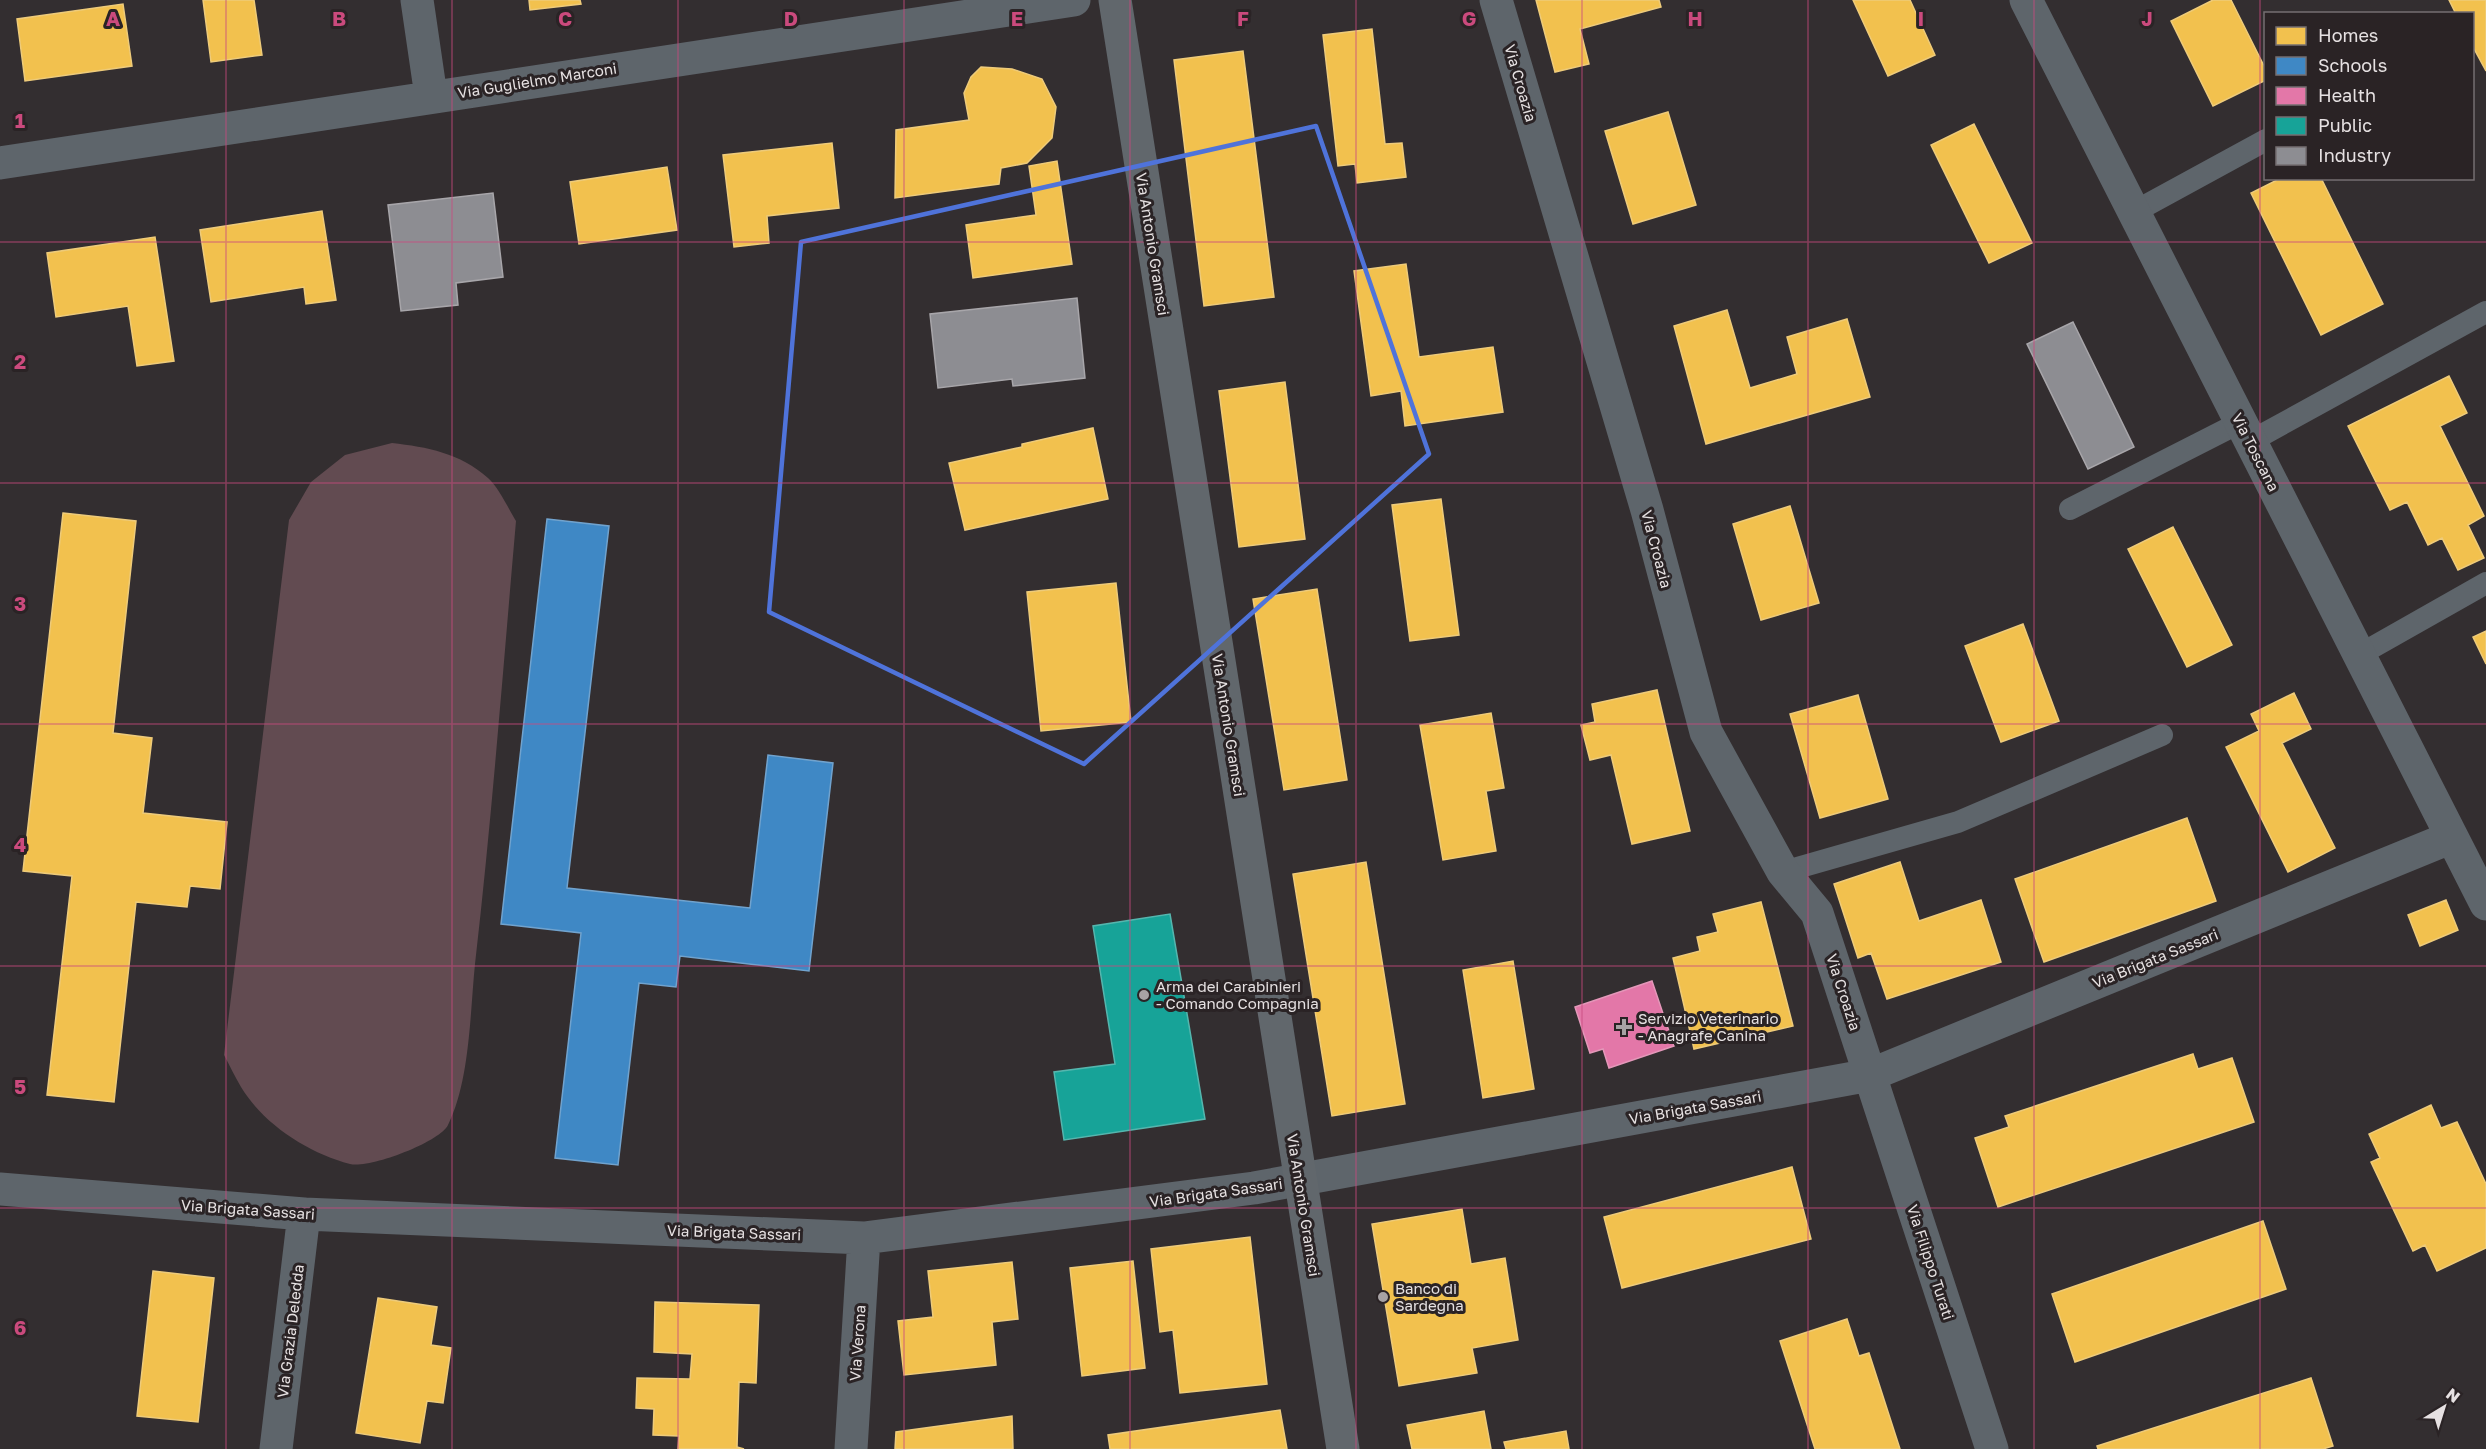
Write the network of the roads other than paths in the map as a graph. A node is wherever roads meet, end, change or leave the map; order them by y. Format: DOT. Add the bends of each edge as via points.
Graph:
graph roads {
  1 [pos="417,0"];
  2 [pos="1074,0"];
  3 [pos="1114,0"];
  4 [pos="1496,0"];
  5 [pos="2026,0"];
  6 [pos="431,96"];
  7 [pos="2264,141"];
  8 [pos="0,163"];
  9 [pos="2134,212"];
  10 [pos="2486,312"];
  11 [pos="2246,432"];
  12 [pos="2070,509"];
  13 [pos="2486,583"];
  14 [pos="2359,655"];
  15 [pos="2162,735"];
  16 [pos="2452,837"];
  17 [pos="1783,872"];
  18 [pos="2481,883"];
  19 [pos="1870,1075"];
  20 [pos="1300,1179"];
  21 [pos="0,1189"];
  22 [pos="304,1214"];
  23 [pos="864,1238"];
  24 [pos="276,1449"];
  25 [pos="850,1449"];
  26 [pos="1343,1449"];
  27 [pos="1992,1449"];
  1 -- 6 [label="street"];
  2 -- 6 [label="street, Via Guglielmo Marconi"];
  3 -- 20 [label="street, Via Antonio Gramsci"];
  4 -- 17 [label="street, Via Croazia" via="1647,510 1706,732"];
  5 -- 9 [label="street, Via Toscana"];
  6 -- 8 [label="street, Via Guglielmo Marconi"];
  7 -- 9 [label="lane"];
  9 -- 11 [label="street, Via Toscana"];
  10 -- 11 [label="lane"];
  11 -- 12 [label="lane"];
  11 -- 14 [label="street, Via Toscana"];
  13 -- 14 [label="lane"];
  14 -- 16 [label="street, Via Toscana"];
  15 -- 17 [label="lane" via="1958,822"];
  16 -- 18 [label="street, Via Toscana"];
  16 -- 19 [label="street, Via Brigata Sassari"];
  17 -- 19 [label="street, Via Croazia" via="1817,913"];
  19 -- 20 [label="street, Via Brigata Sassari"];
  19 -- 27 [label="street, Via Filippo Turati"];
  20 -- 23 [label="street, Via Brigata Sassari"];
  20 -- 26 [label="street, Via Antonio Gramsci"];
  21 -- 22 [label="street, Via Brigata Sassari"];
  22 -- 23 [label="street, Via Brigata Sassari"];
  22 -- 24 [label="street, Via Grazia Deledda"];
  23 -- 25 [label="street, Via Verona"];
}
